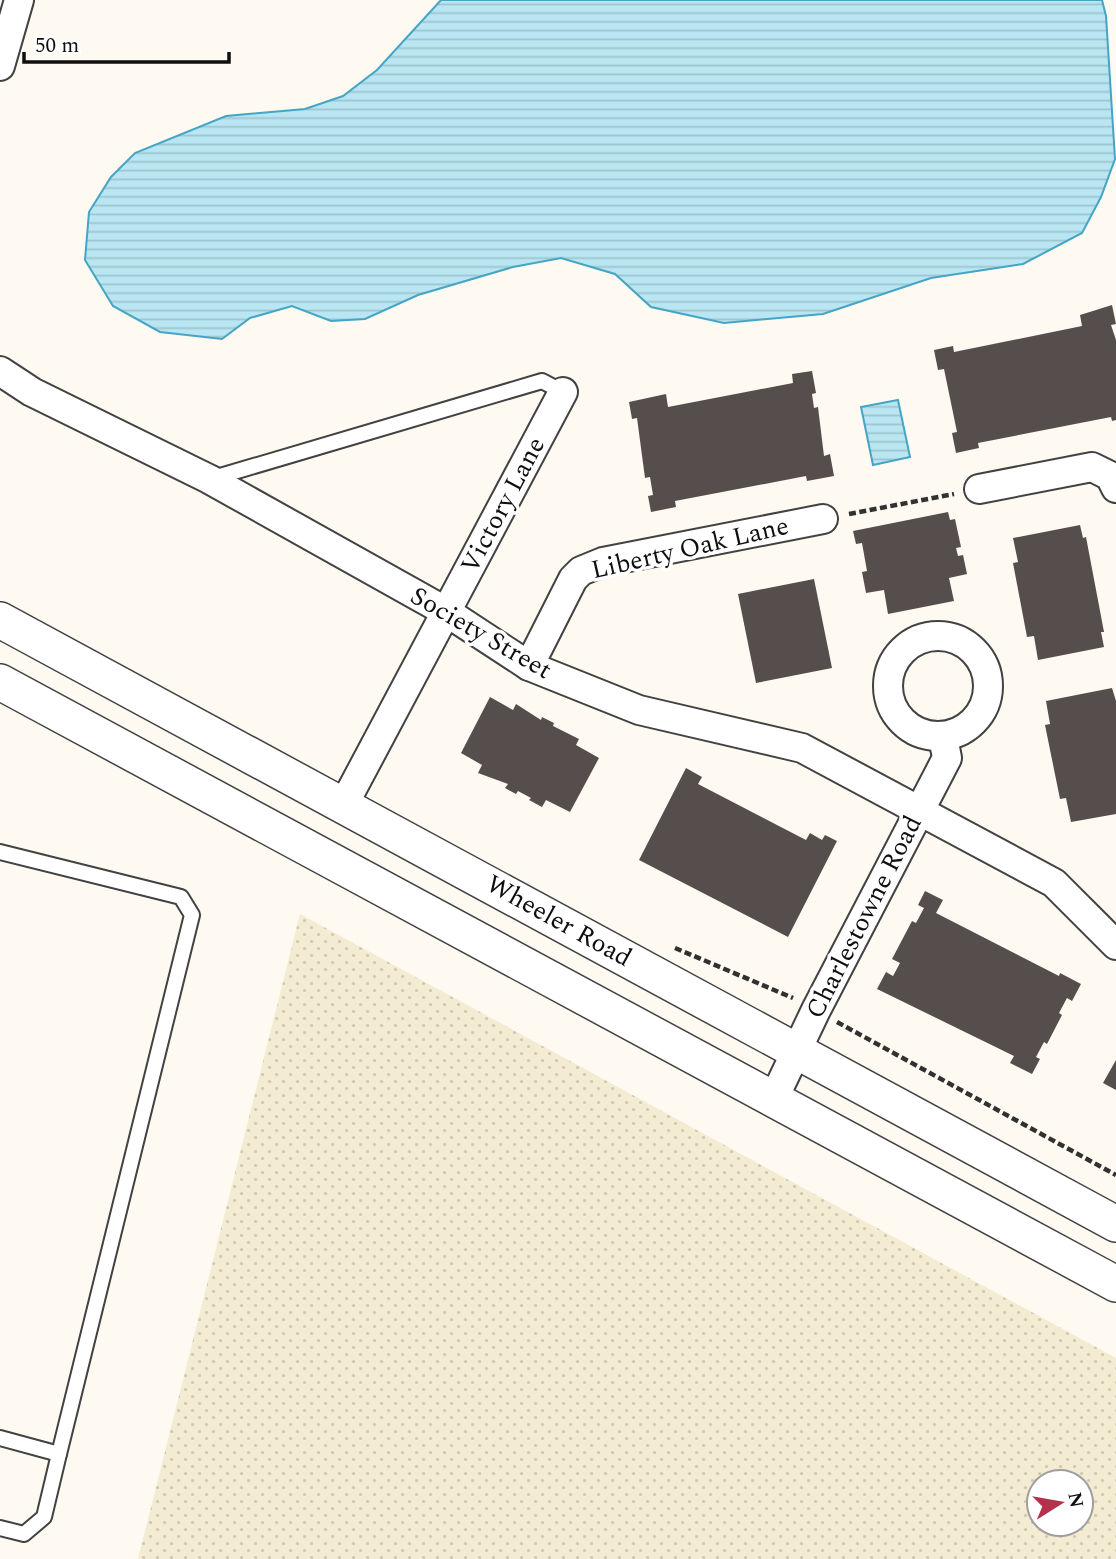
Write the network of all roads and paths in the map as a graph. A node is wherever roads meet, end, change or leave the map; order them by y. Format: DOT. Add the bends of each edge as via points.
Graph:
graph roads {
  1 [pos="19,0"];
  2 [pos="0,66"];
  3 [pos="0,371"];
  4 [pos="563,392"];
  5 [pos="209,479"];
  6 [pos="1113,482"];
  7 [pos="979,489"];
  8 [pos="822,519"];
  9 [pos="445,611"];
  10 [pos="0,620"];
  11 [pos="529,666"];
  12 [pos="0,682"];
  13 [pos="943,737"];
  14 [pos="344,804"];
  15 [pos="918,810"];
  16 [pos="0,852"];
  17 [pos="1116,945"];
  18 [pos="796,1052"];
  19 [pos="775,1098"];
  20 [pos="1116,1224"];
  21 [pos="1116,1283"];
  22 [pos="0,1438"];
  23 [pos="58,1454"];
  24 [pos="0,1528"];
  1 -- 2 [label="street"];
  3 -- 5 [label="street, Society Street" via="32,393"];
  4 -- 5 [label="lane" via="542,381"];
  4 -- 9 [label="street, Victory Lane"];
  5 -- 9 [label="street, Society Street"];
  6 -- 7 [label="street" via="1092,467"];
  7 -- 8 [label="path"];
  8 -- 11 [label="street, Liberty Oak Lane" via="604,562 581,571"];
  9 -- 11 [label="street, Society Street"];
  9 -- 14 [label="street, Victory Lane"];
  10 -- 14 [label="street, Wheeler Road"];
  11 -- 15 [label="street, Society Street" via="639,709 802,748"];
  12 -- 19 [label="street, Wheeler Road"];
  13 -- 15 [label="street, Charlestowne Road" via="947,758"];
  14 -- 18 [label="street, Wheeler Road"];
  15 -- 17 [label="street, Society Street" via="1054,883"];
  15 -- 18 [label="street, Charlestowne Road"];
  16 -- 23 [label="lane" via="181,897 192,915"];
  18 -- 19 [label="street, Charlestowne Road"];
  18 -- 20 [label="street, Wheeler Road"];
  19 -- 21 [label="street, Wheeler Road"];
  22 -- 23 [label="lane"];
  23 -- 24 [label="lane" via="44,1517 24,1534"];
}
